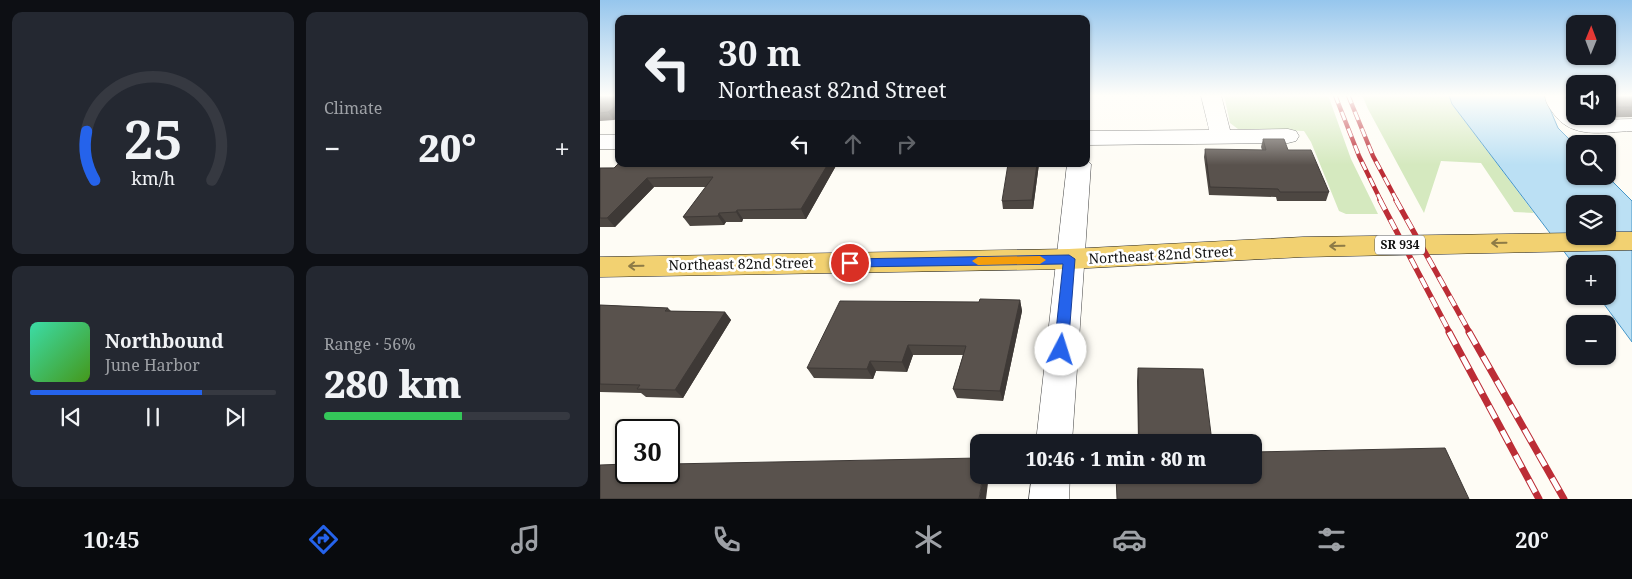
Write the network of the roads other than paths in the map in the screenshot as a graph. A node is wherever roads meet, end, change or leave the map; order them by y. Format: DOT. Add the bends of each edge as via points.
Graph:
graph roads {
  1 [pos="1217,118"];
  2 [pos="1569,118"];
  3 [pos="1632,125"];
  4 [pos="1288,136"];
  5 [pos="1221,137"];
  6 [pos="1090,138"];
  7 [pos="600,142"];
  8 [pos="615,142"];
  9 [pos="1079,167"];
  10 [pos="1632,241"];
  11 [pos="1069,259"];
  12 [pos="600,266"];
  13 [pos="1055,434"];
  14 [pos="1050,484"];
  15 [pos="1049,499"];
  1 -- 5 [label="street"];
  2 -- 3 [label="street" via="1584,126"];
  4 -- 5 [label="street"];
  5 -- 6 [label="street"];
  7 -- 8 [label="street"];
  9 -- 11 [label="street"];
  10 -- 11 [label="main road, Northeast 82nd Street / SR 934, one-way" via="1303,247"];
  11 -- 12 [label="main road, Northeast 82nd Street / SR 934, one-way"];
  11 -- 13 [label="street"];
  14 -- 15 [label="street"];
}
